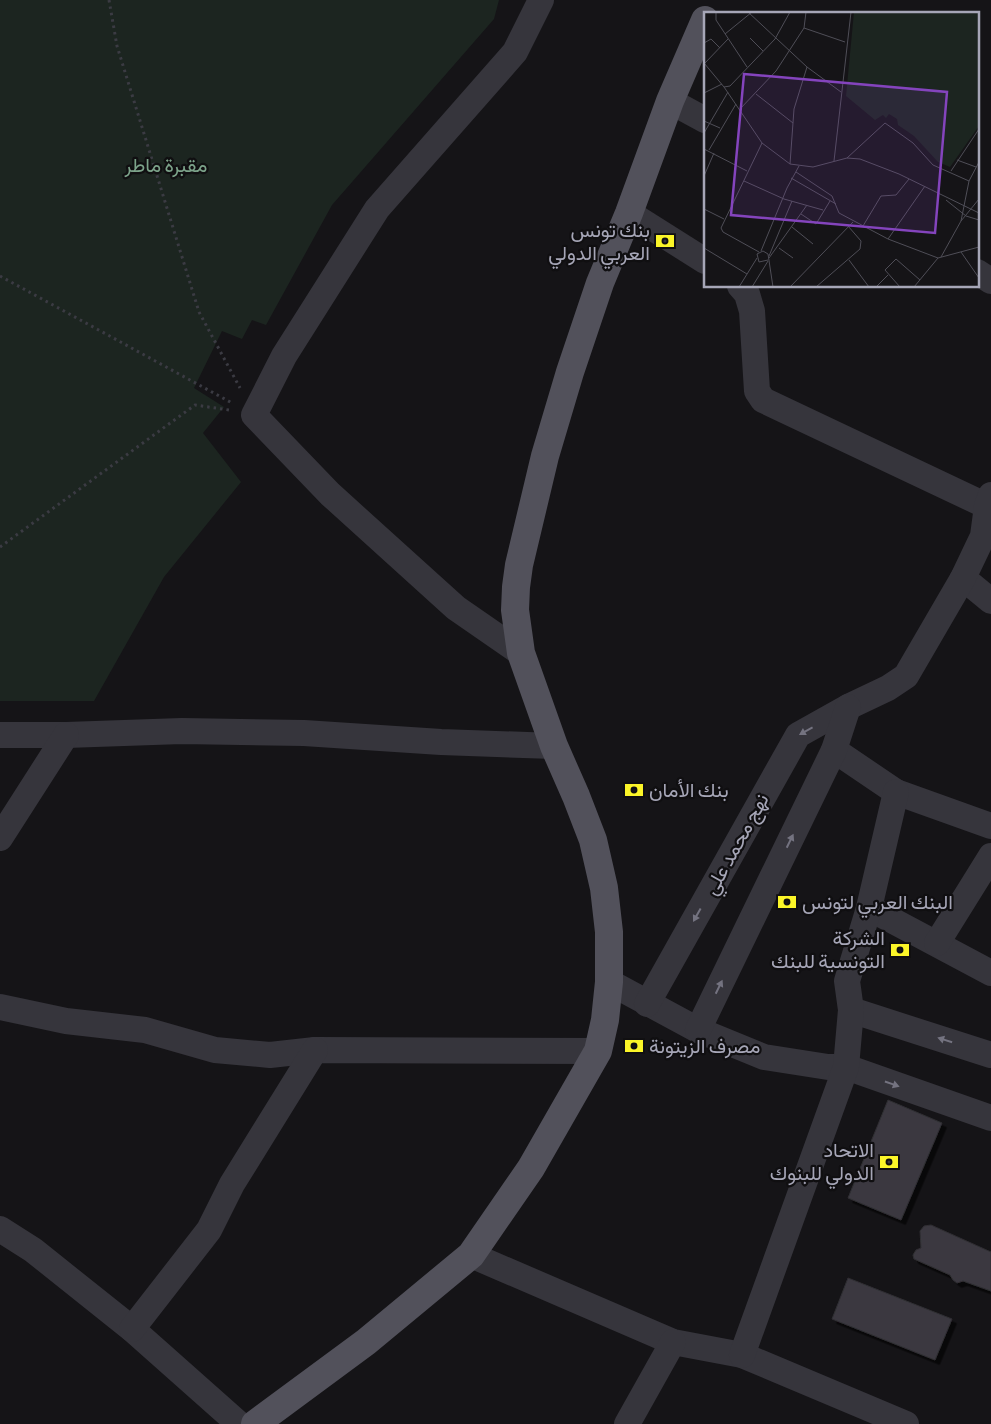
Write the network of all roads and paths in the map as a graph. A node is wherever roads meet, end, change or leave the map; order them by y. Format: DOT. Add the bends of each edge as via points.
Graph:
graph roads {
  1 [pos="109,0"];
  2 [pos="541,0"];
  3 [pos="713,0"];
  4 [pos="708,12"];
  5 [pos="704,22"];
  6 [pos="670,101"];
  7 [pos="704,119"];
  8 [pos="629,213"];
  9 [pos="704,260"];
  10 [pos="978,273"];
  11 [pos="0,276"];
  12 [pos="991,281"];
  13 [pos="742,288"];
  14 [pos="254,415"];
  15 [pos="989,500"];
  16 [pos="987,539"];
  17 [pos="0,547"];
  18 [pos="963,578"];
  19 [pos="991,601"];
  20 [pos="521,654"];
  21 [pos="848,707"];
  22 [pos="0,735"];
  23 [pos="66,735"];
  24 [pos="554,746"];
  25 [pos="834,750"];
  26 [pos="896,792"];
  27 [pos="991,826"];
  28 [pos="0,838"];
  29 [pos="991,856"];
  30 [pos="870,908"];
  31 [pos="936,942"];
  32 [pos="991,973"];
  33 [pos="609,982"];
  34 [pos="647,1004"];
  35 [pos="0,1007"];
  36 [pos="851,1010"];
  37 [pos="698,1030"];
  38 [pos="315,1050"];
  39 [pos="598,1051"];
  40 [pos="991,1055"];
  41 [pos="846,1068"];
  42 [pos="991,1118"];
  43 [pos="0,1229"];
  44 [pos="471,1255"];
  45 [pos="132,1329"];
  46 [pos="673,1342"];
  47 [pos="742,1355"];
  48 [pos="239,1424"];
  49 [pos="255,1424"];
  50 [pos="627,1424"];
  51 [pos="906,1424"];
  1 -- 14 [label="path" via="117,46 199,312"];
  2 -- 14 [label="street" via="515,52 377,209 284,356"];
  3 -- 4 [label="main road"];
  5 -- 6 [label="main road"];
  6 -- 7 [label="street"];
  6 -- 8 [label="main road"];
  8 -- 9 [label="street"];
  8 -- 20 [label="main road" via="594,300 538,483 518,565 515,610"];
  10 -- 12 [label="street"];
  11 -- 14 [label="path"];
  13 -- 15 [label="street" via="752,311 757,391 763,400"];
  14 -- 17 [label="path" via="194,404"];
  14 -- 20 [label="street" via="330,494 456,608"];
  15 -- 16 [label="street, نهج محمد علي"];
  16 -- 18 [label="street, نهج محمد علي"];
  18 -- 19 [label="street"];
  18 -- 21 [label="street, نهج محمد علي" via="906,676"];
  20 -- 24 [label="main road"];
  21 -- 25 [label="street"];
  21 -- 34 [label="street, نهج محمد علي, one-way" via="798,735"];
  22 -- 23 [label="street"];
  23 -- 24 [label="street" via="182,731 304,733"];
  23 -- 28 [label="street"];
  24 -- 33 [label="main road" via="593,840 602,878 609,932"];
  25 -- 26 [label="street"];
  37 -- 25 [label="street, one-way"];
  26 -- 27 [label="street"];
  26 -- 30 [label="street"];
  29 -- 31 [label="street"];
  30 -- 31 [label="street"];
  30 -- 36 [label="street" via="847,981"];
  31 -- 32 [label="street"];
  33 -- 34 [label="street"];
  33 -- 39 [label="main road"];
  34 -- 37 [label="street"];
  35 -- 38 [label="street" via="66,1022 145,1030 215,1050 270,1055"];
  40 -- 36 [label="street, one-way"];
  36 -- 41 [label="street"];
  37 -- 41 [label="street" via="764,1057"];
  38 -- 39 [label="street"];
  38 -- 45 [label="street" via="232,1184 209,1230"];
  39 -- 44 [label="main road" via="531,1168"];
  41 -- 42 [label="street, one-way"];
  41 -- 47 [label="street"];
  43 -- 45 [label="street" via="33,1250"];
  44 -- 46 [label="street"];
  44 -- 49 [label="main road" via="366,1342"];
  45 -- 48 [label="street"];
  46 -- 47 [label="street"];
  46 -- 50 [label="street"];
  47 -- 51 [label="street"];
}
